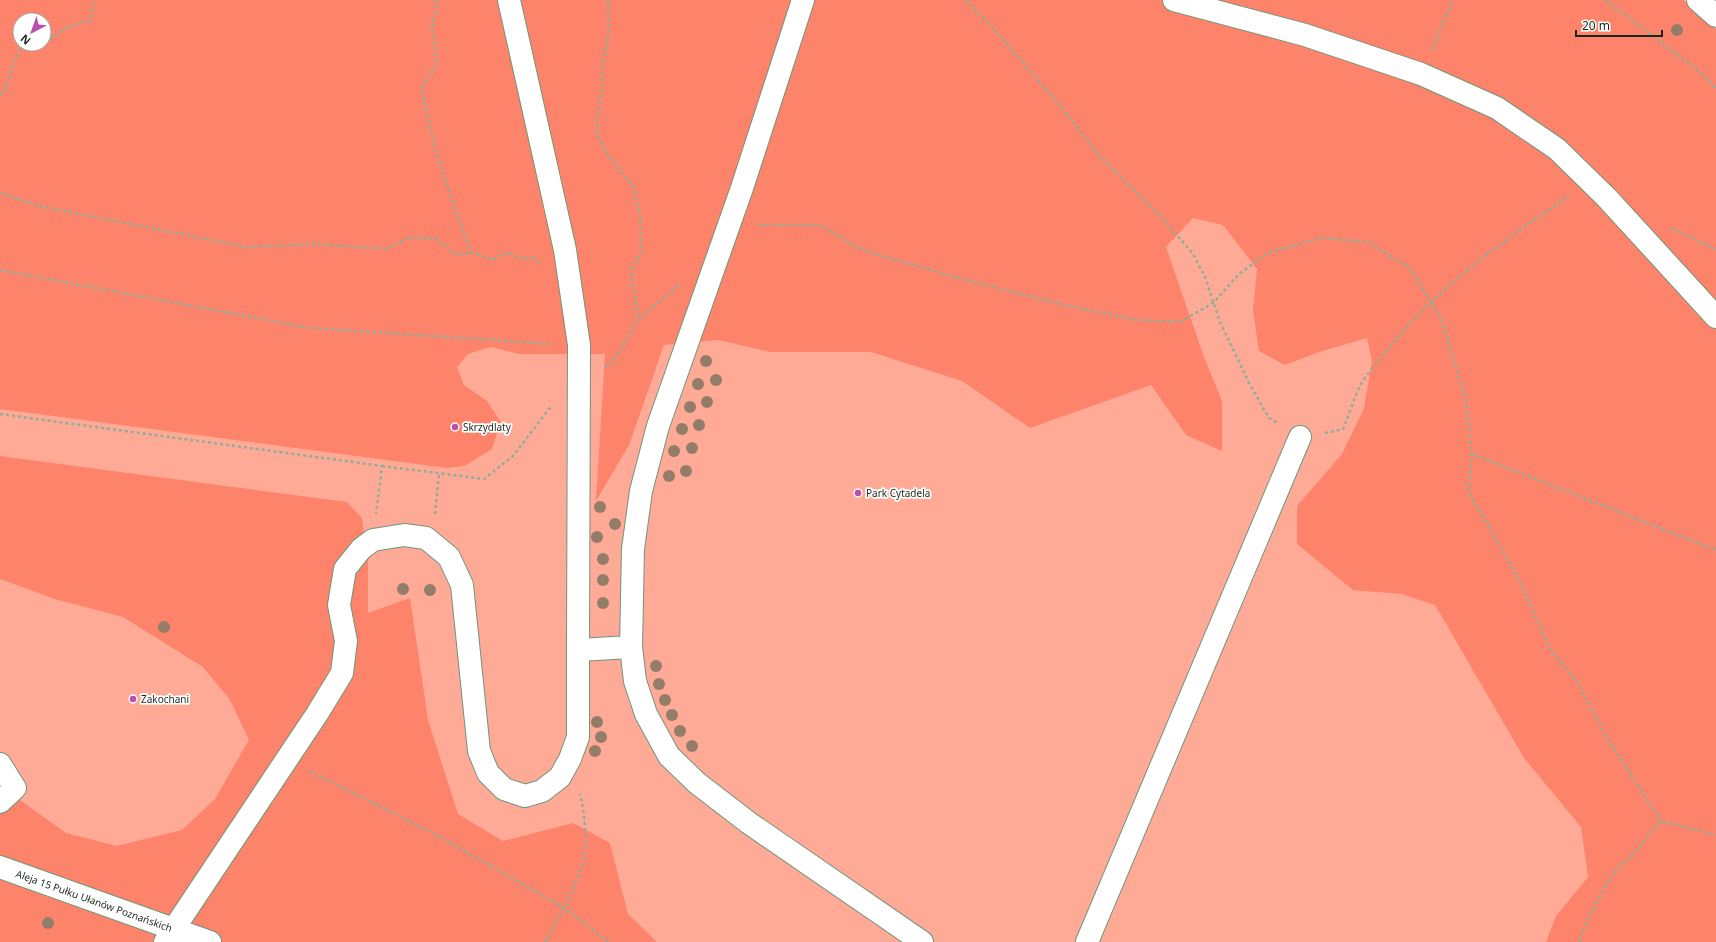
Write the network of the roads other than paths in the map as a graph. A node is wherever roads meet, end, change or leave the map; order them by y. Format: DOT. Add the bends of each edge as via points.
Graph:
graph roads {
  1 [pos="509,0"];
  2 [pos="803,0"];
  3 [pos="1174,0"];
  4 [pos="1698,0"];
  5 [pos="1716,16"];
  6 [pos="1716,316"];
  7 [pos="1300,437"];
  8 [pos="631,647"];
  9 [pos="578,650"];
  10 [pos="0,764"];
  11 [pos="0,802"];
  12 [pos="0,867"];
  13 [pos="169,935"];
  14 [pos="210,942"];
  15 [pos="922,942"];
  16 [pos="1087,942"];
  1 -- 9 [label="street" via="565,250 579,346"];
  2 -- 8 [label="street" via="658,426 641,491 633,549"];
  3 -- 6 [label="street" via="1305,35 1421,74 1497,108 1557,149 1608,198"];
  4 -- 5 [label="street"];
  7 -- 16 [label="street"];
  8 -- 9 [label="street"];
  8 -- 15 [label="street" via="635,681 646,714 670,756 697,783 749,823"];
  9 -- 13 [label="street" via="578,736 570,759 560,777 542,791 525,796 504,788 488,773 479,751 462,585 449,557 426,538 404,535 373,540 361,549 345,569 339,605 346,641 342,672 287,760"];
  10 -- 11 [label="street" via="15,788"];
  12 -- 13 [label="street, Aleja 15 Pułku Ułanów Poznańskich"];
  13 -- 14 [label="street, Aleja 15 Pułku Ułanów Poznańskich"];
}
